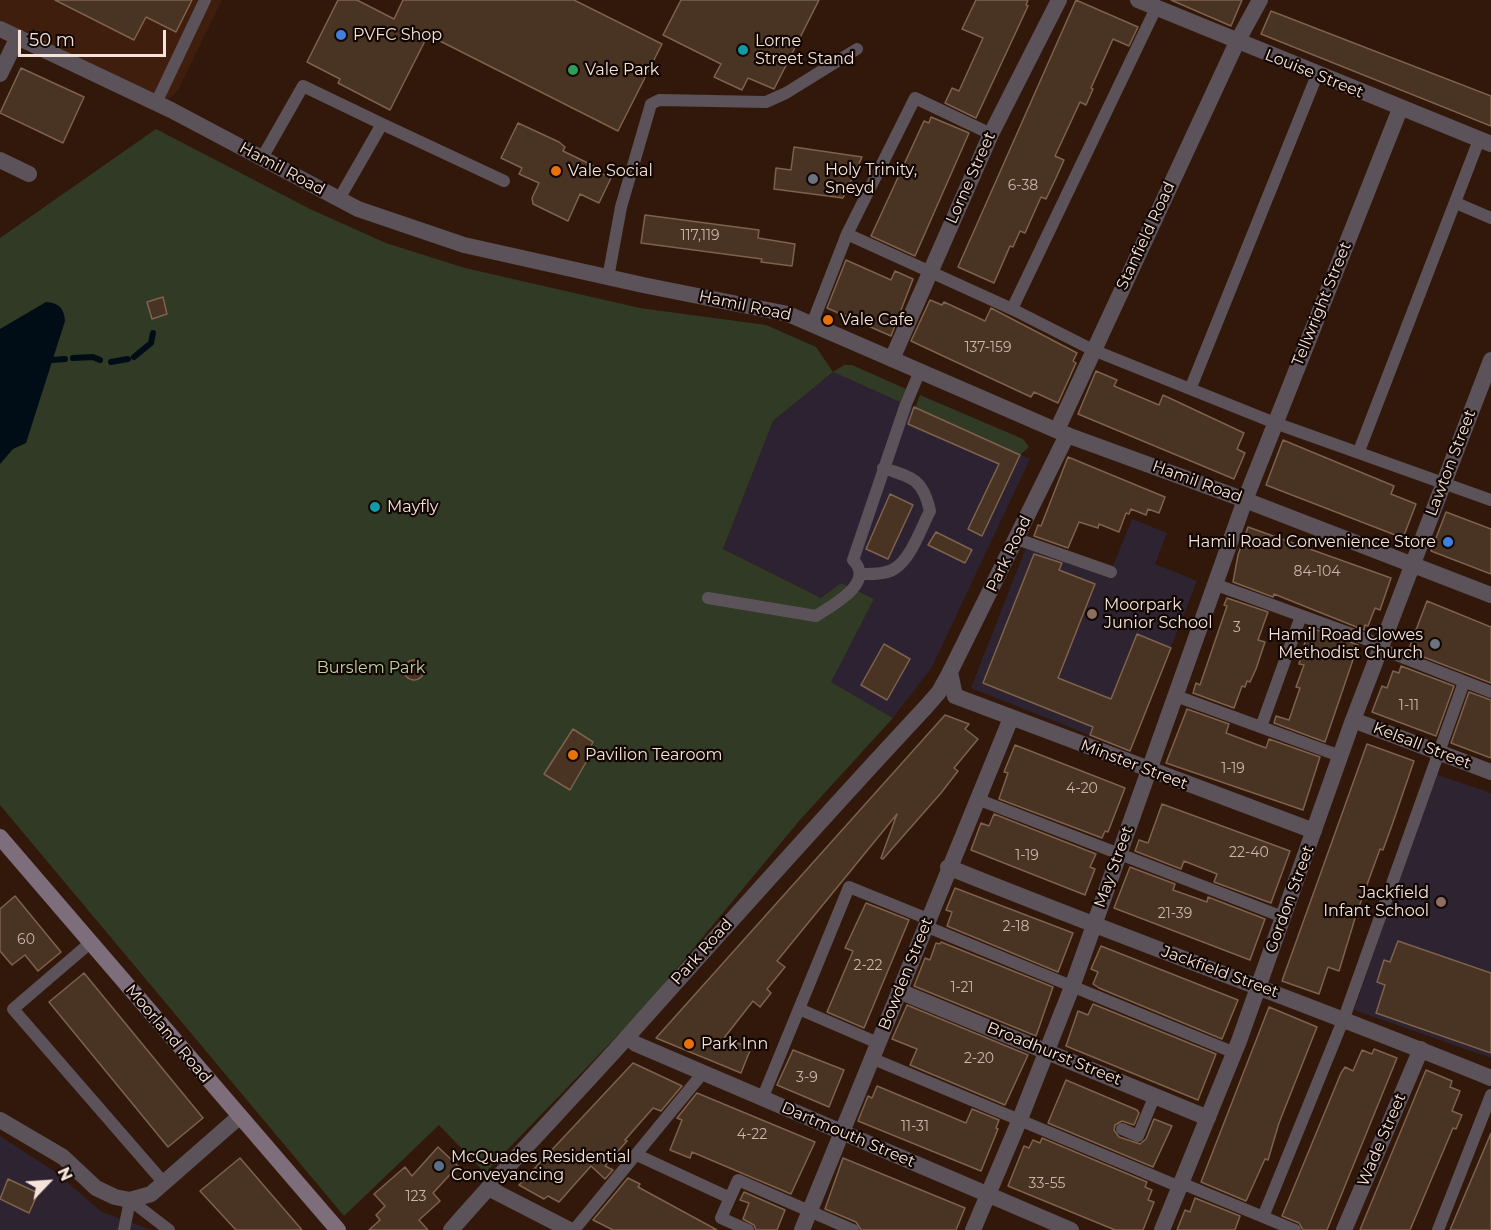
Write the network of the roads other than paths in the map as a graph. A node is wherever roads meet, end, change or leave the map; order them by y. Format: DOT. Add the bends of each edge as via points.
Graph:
graph roads {
  1 [pos="205,0"];
  2 [pos="1059,0"];
  3 [pos="1137,0"];
  4 [pos="1260,0"];
  5 [pos="1156,8"];
  6 [pos="0,29"];
  7 [pos="18,37"];
  8 [pos="1237,42"];
  9 [pos="857,49"];
  10 [pos="0,74"];
  11 [pos="1317,75"];
  12 [pos="156,103"];
  13 [pos="1400,110"];
  14 [pos="382,124"];
  15 [pos="991,134"];
  16 [pos="1485,142"];
  17 [pos="262,158"];
  18 [pos="0,160"];
  19 [pos="29,174"];
  20 [pos="504,182"];
  21 [pos="339,199"];
  22 [pos="1456,203"];
  23 [pos="1491,218"];
  24 [pos="847,234"];
  25 [pos="929,272"];
  26 [pos="608,278"];
  27 [pos="1012,309"];
  28 [pos="812,324"];
  29 [pos="1093,350"];
  30 [pos="892,360"];
  31 [pos="1491,360"];
  32 [pos="920,371"];
  33 [pos="1191,387"];
  34 [pos="1275,423"];
  35 [pos="1062,432"];
  36 [pos="1359,451"];
  37 [pos="883,468"];
  38 [pos="1444,484"];
  39 [pos="1245,500"];
  40 [pos="1491,501"];
  41 [pos="1017,539"];
  42 [pos="1411,565"];
  43 [pos="1111,572"];
  44 [pos="860,574"];
  45 [pos="1214,584"];
  46 [pos="1491,595"];
  47 [pos="708,598"];
  48 [pos="1301,616"];
  49 [pos="1382,647"];
  50 [pos="950,672"];
  51 [pos="1464,682"];
  52 [pos="1491,692"];
  53 [pos="1176,696"];
  54 [pos="1011,718"];
  55 [pos="1353,720"];
  56 [pos="1261,727"];
  57 [pos="1438,750"];
  58 [pos="1340,756"];
  59 [pos="1150,770"];
  60 [pos="1491,772"];
  61 [pos="977,799"];
  62 [pos="1314,831"];
  63 [pos="0,837"];
  64 [pos="1118,853"];
  65 [pos="948,867"];
  66 [pos="1283,917"];
  67 [pos="926,923"];
  68 [pos="1092,926"];
  69 [pos="90,943"];
  70 [pos="1259,986"];
  71 [pos="1072,987"];
  72 [pos="899,991"];
  73 [pos="799,1009"];
  74 [pos="1344,1018"];
  75 [pos="627,1037"];
  76 [pos="1421,1049"];
  77 [pos="875,1050"];
  78 [pos="1047,1050"];
  79 [pos="1235,1053"];
  80 [pos="702,1074"];
  81 [pos="1491,1078"];
  82 [pos="1155,1095"];
  83 [pos="1491,1095"];
  84 [pos="762,1099"];
  85 [pos="239,1117"];
  86 [pos="1208,1118"];
  87 [pos="1020,1119"];
  88 [pos="0,1120"];
  89 [pos="1122,1129"];
  90 [pos="841,1132"];
  91 [pos="637,1155"];
  92 [pos="164,1183"];
  93 [pos="1180,1185"];
  94 [pos="488,1188"];
  95 [pos="988,1195"];
  96 [pos="730,1198"];
  97 [pos="130,1200"];
  98 [pos="809,1210"];
  99 [pos="1263,1217"];
  100 [pos="124,1230"];
  101 [pos="169,1230"];
  102 [pos="338,1230"];
  103 [pos="452,1230"];
  104 [pos="572,1230"];
  105 [pos="748,1230"];
  106 [pos="802,1230"];
  107 [pos="853,1230"];
  108 [pos="973,1230"];
  109 [pos="1071,1230"];
  110 [pos="1162,1230"];
  111 [pos="1295,1230"];
  112 [pos="1344,1230"];
  113 [pos="1438,1230"];
  1 -- 12 [label="lane"];
  2 -- 15 [label="street, Lorne Street"];
  3 -- 5 [label="street, Louise Street"];
  4 -- 8 [label="street, Stanfield Road"];
  5 -- 8 [label="street, Louise Street"];
  5 -- 27 [label="lane"];
  6 -- 7 [label="street, Hamil Road"];
  7 -- 10 [label="street"];
  7 -- 12 [label="street, Hamil Road"];
  8 -- 11 [label="street, Louise Street"];
  8 -- 29 [label="street, Stanfield Road"];
  9 -- 26 [label="lane" via="766,102 659,100 651,104 621,207"];
  11 -- 13 [label="street, Louise Street"];
  11 -- 33 [label="lane"];
  12 -- 17 [label="street, Hamil Road"];
  13 -- 16 [label="street, Louise Street"];
  13 -- 34 [label="street, Tellwright Street"];
  14 -- 17 [label="lane" via="303,86"];
  14 -- 20 [label="lane"];
  14 -- 21 [label="lane"];
  15 -- 24 [label="lane" via="915,98"];
  15 -- 25 [label="street, Lorne Street"];
  16 -- 22 [label="lane"];
  17 -- 21 [label="street, Hamil Road"];
  18 -- 19 [label="street"];
  21 -- 26 [label="street, Hamil Road" via="464,245"];
  22 -- 23 [label="lane"];
  22 -- 36 [label="lane"];
  24 -- 25 [label="lane"];
  24 -- 28 [label="lane"];
  25 -- 27 [label="lane"];
  25 -- 30 [label="street, Lorne Street"];
  26 -- 28 [label="street, Hamil Road" via="762,308"];
  27 -- 29 [label="lane"];
  28 -- 30 [label="street, Hamil Road"];
  29 -- 33 [label="lane"];
  29 -- 35 [label="street, Stanfield Road"];
  30 -- 32 [label="street, Hamil Road"];
  31 -- 38 [label="street, Lawton Street"];
  32 -- 35 [label="street, Hamil Road"];
  32 -- 37 [label="lane"];
  33 -- 34 [label="lane"];
  34 -- 36 [label="lane"];
  34 -- 39 [label="street, Tellwright Street"];
  35 -- 39 [label="street, Hamil Road"];
  35 -- 41 [label="street, Park Road"];
  36 -- 38 [label="lane"];
  37 -- 44 [label="lane" via="853,560"];
  37 -- 44 [label="lane" via="919,482 930,511 894,569"];
  38 -- 40 [label="lane"];
  38 -- 42 [label="street, Lawton Street"];
  39 -- 42 [label="street, Hamil Road"];
  39 -- 45 [label="street, May Street"];
  41 -- 43 [label="lane"];
  41 -- 50 [label="street, Park Road"];
  42 -- 46 [label="street, Hamil Road"];
  42 -- 49 [label="street, Gordon Street"];
  44 -- 47 [label="lane" via="854,589 816,616"];
  45 -- 48 [label="lane"];
  45 -- 53 [label="street, May Street"];
  48 -- 49 [label="lane"];
  48 -- 56 [label="lane"];
  49 -- 51 [label="lane"];
  49 -- 55 [label="street, Gordon Street"];
  50 -- 54 [label="street, Minster Street" via="955,696"];
  50 -- 75 [label="street, Park Road" via="925,708 800,841"];
  51 -- 52 [label="lane"];
  51 -- 57 [label="lane"];
  53 -- 56 [label="lane"];
  53 -- 59 [label="street, May Street"];
  54 -- 59 [label="street, Minster Street"];
  54 -- 61 [label="street, Bowden Street"];
  55 -- 57 [label="street, Kelsall Street"];
  55 -- 58 [label="street, Gordon Street"];
  56 -- 58 [label="lane"];
  57 -- 60 [label="street, Kelsall Street"];
  57 -- 74 [label="lane"];
  58 -- 62 [label="street, Gordon Street"];
  59 -- 62 [label="street, Minster Street"];
  59 -- 64 [label="street, May Street"];
  61 -- 64 [label="lane"];
  61 -- 65 [label="street, Bowden Street"];
  62 -- 66 [label="street, Gordon Street"];
  63 -- 69 [label="main road, Moorland Road"];
  64 -- 66 [label="lane"];
  64 -- 68 [label="street, May Street"];
  65 -- 67 [label="street, Bowden Street"];
  65 -- 68 [label="street, Jackfield Street"];
  66 -- 70 [label="street, Gordon Street"];
  67 -- 71 [label="lane"];
  67 -- 72 [label="street, Bowden Street"];
  67 -- 73 [label="lane" via="849,887"];
  68 -- 70 [label="street, Jackfield Street"];
  68 -- 71 [label="street, May Street"];
  69 -- 85 [label="main road, Moorland Road"];
  69 -- 92 [label="lane" via="13,1010"];
  70 -- 74 [label="street, Jackfield Street"];
  70 -- 79 [label="street, Gordon Street"];
  71 -- 78 [label="street, May Street"];
  71 -- 79 [label="lane"];
  72 -- 77 [label="street, Bowden Street"];
  72 -- 78 [label="street, Broadhurst Street"];
  73 -- 77 [label="lane"];
  73 -- 84 [label="lane"];
  74 -- 76 [label="street, Jackfield Street"];
  74 -- 99 [label="lane"];
  75 -- 80 [label="street, Dartmouth Street"];
  75 -- 94 [label="street, Park Road"];
  76 -- 81 [label="street, Jackfield Street"];
  76 -- 112 [label="street, Wade Street"];
  77 -- 87 [label="lane"];
  77 -- 90 [label="street, Bowden Street"];
  78 -- 82 [label="street, Broadhurst Street"];
  78 -- 87 [label="street, May Street"];
  79 -- 86 [label="street, Gordon Street"];
  80 -- 84 [label="street, Dartmouth Street"];
  80 -- 91 [label="lane"];
  82 -- 86 [label="street, Broadhurst Street"];
  82 -- 89 [label="lane" via="1138,1136"];
  83 -- 113 [label="lane"];
  84 -- 90 [label="street, Dartmouth Street"];
  85 -- 92 [label="street"];
  85 -- 102 [label="main road, Moorland Road"];
  86 -- 93 [label="street, Gordon Street"];
  87 -- 93 [label="lane"];
  87 -- 95 [label="street, May Street"];
  88 -- 97 [label="street" via="63,1157 96,1188"];
  90 -- 95 [label="street, Dartmouth Street"];
  90 -- 98 [label="street, Bowden Street"];
  91 -- 96 [label="lane"];
  91 -- 104 [label="lane"];
  92 -- 97 [label="street" via="151,1194"];
  93 -- 99 [label="lane"];
  93 -- 110 [label="street, Gordon Street"];
  94 -- 103 [label="street, Park Road"];
  94 -- 104 [label="street"];
  95 -- 108 [label="street, May Street"];
  95 -- 109 [label="street, Dartmouth Street"];
  96 -- 98 [label="lane" via="738,1180"];
  96 -- 105 [label="lane" via="721,1218"];
  97 -- 100 [label="lane"];
  97 -- 101 [label="lane"];
  98 -- 106 [label="street, Bowden Street"];
  98 -- 107 [label="lane"];
  99 -- 111 [label="lane"];
}
